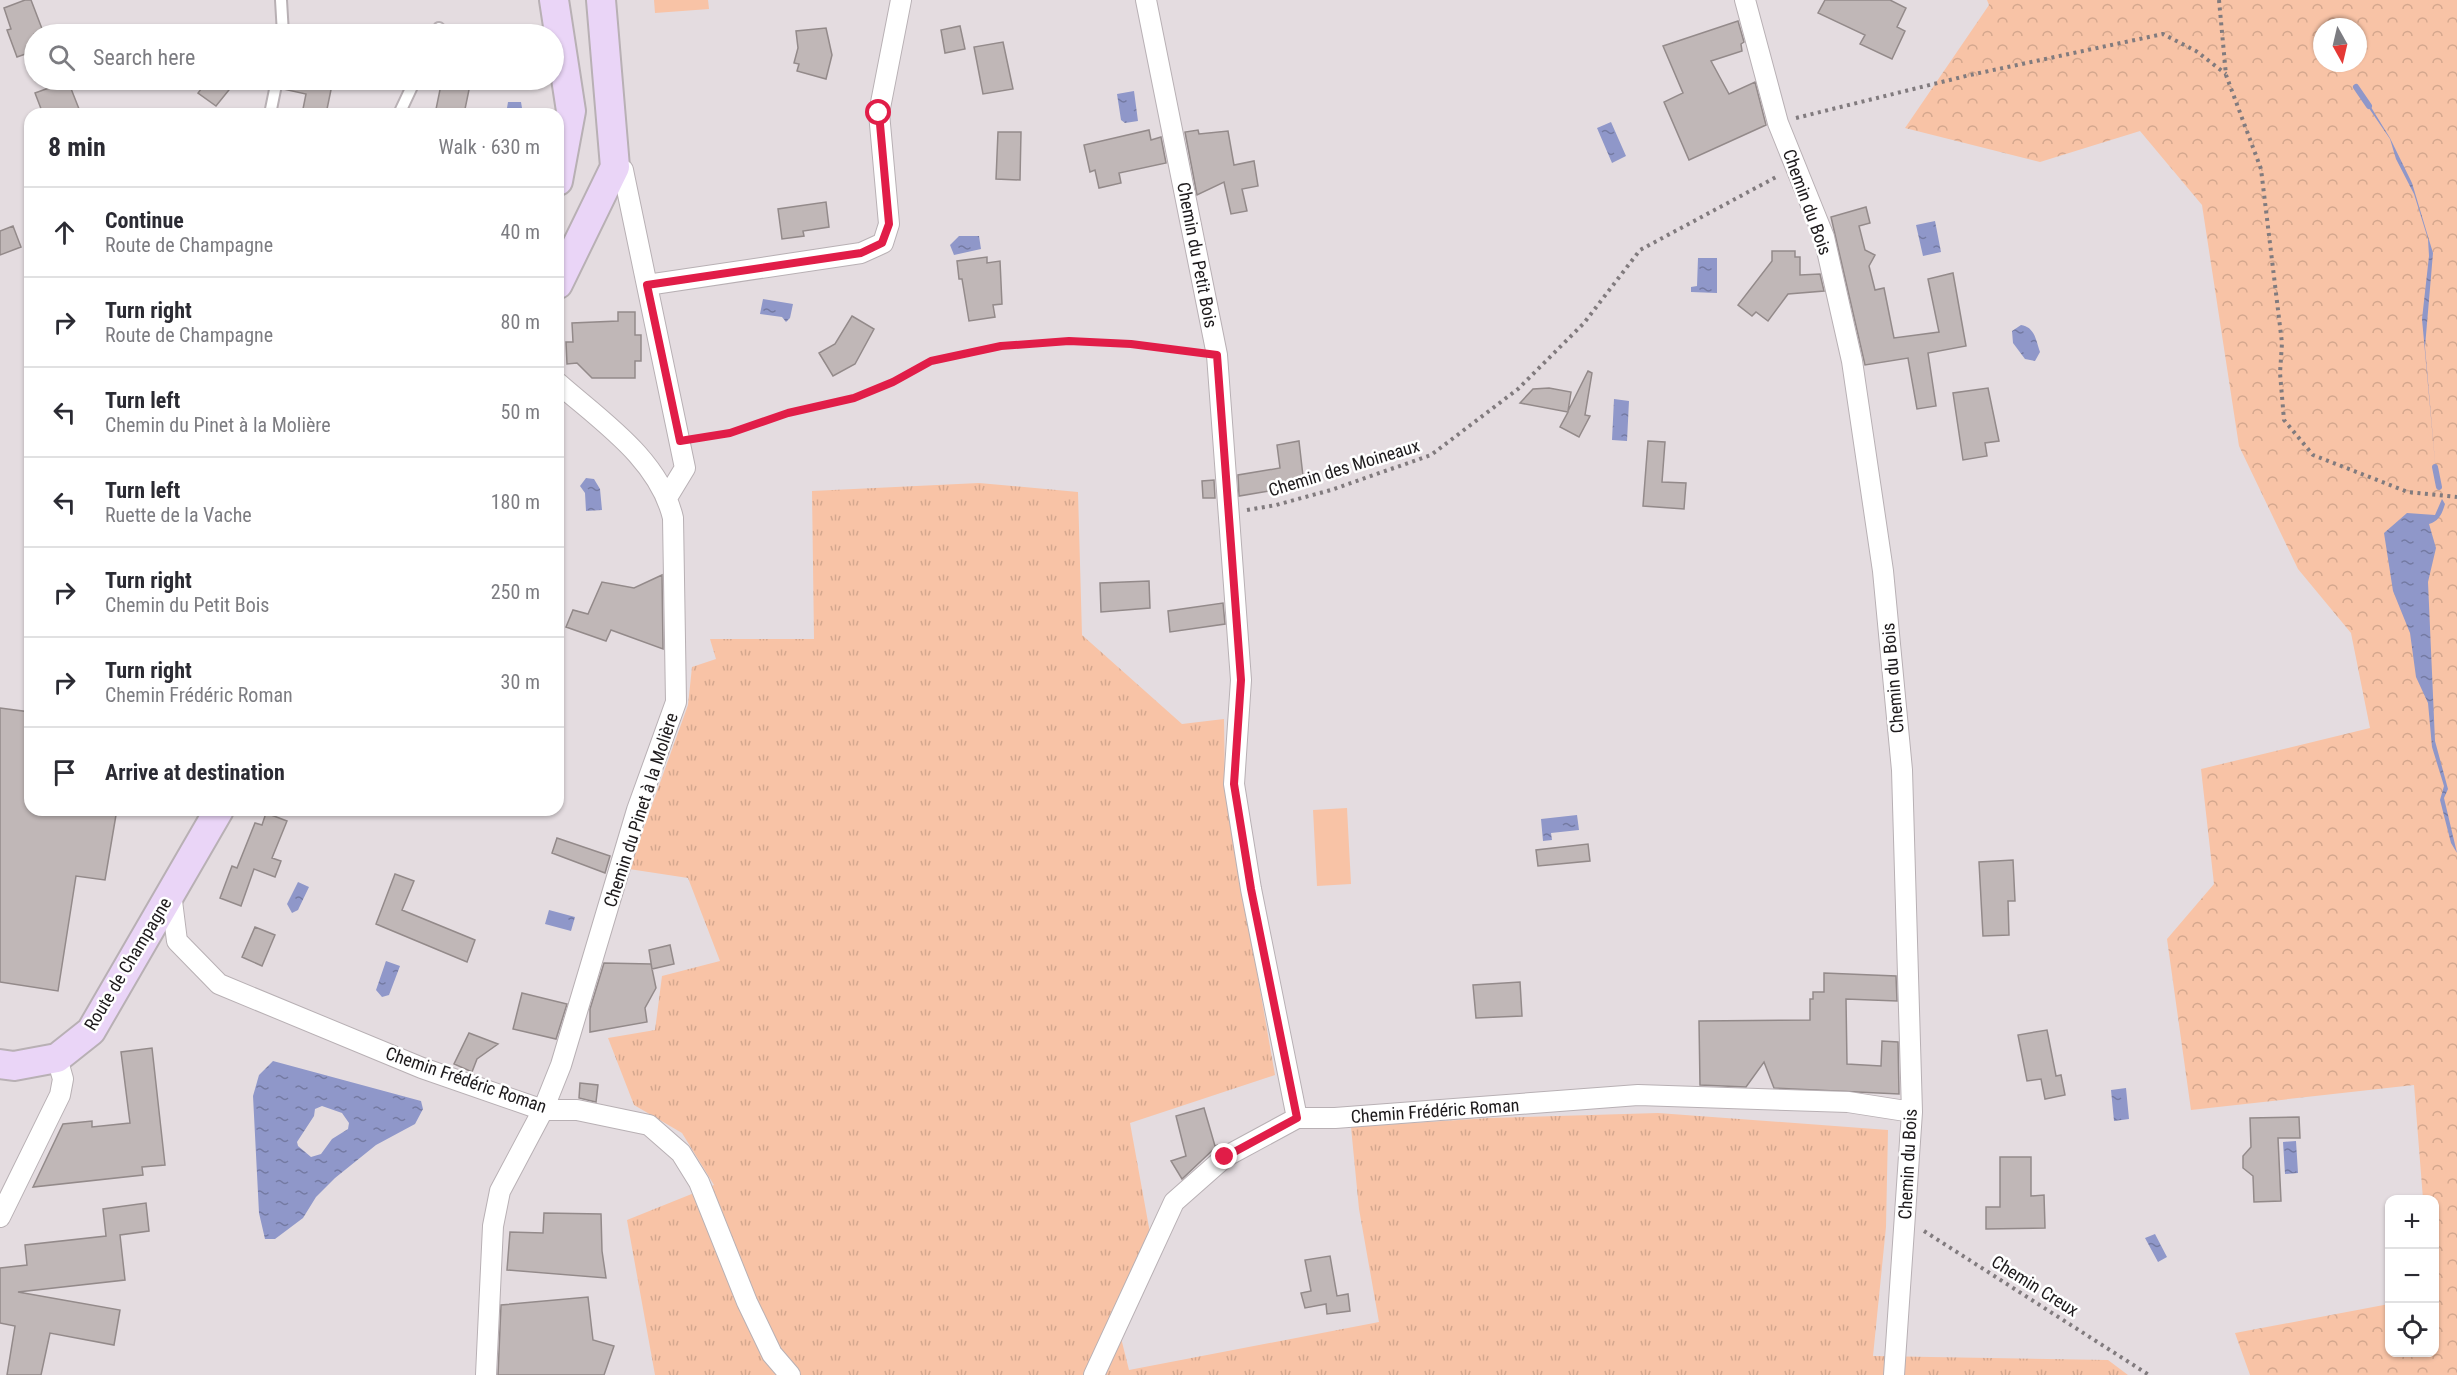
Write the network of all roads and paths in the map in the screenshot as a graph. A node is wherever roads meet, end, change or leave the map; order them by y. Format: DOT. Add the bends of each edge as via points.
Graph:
graph roads {
  1 [pos="281,0"];
  2 [pos="554,0"];
  3 [pos="601,0"];
  4 [pos="901,0"];
  5 [pos="1146,0"];
  6 [pos="1745,0"];
  7 [pos="2219,0"];
  8 [pos="282,24"];
  9 [pos="558,24"];
  10 [pos="564,65"];
  11 [pos="2226,75"];
  12 [pos="275,90"];
  13 [pos="410,90"];
  14 [pos="271,108"];
  15 [pos="402,108"];
  16 [pos="1778,123"];
  17 [pos="564,149"];
  18 [pos="615,167"];
  19 [pos="1795,167"];
  20 [pos="564,272"];
  21 [pos="647,285"];
  22 [pos="1217,355"];
  23 [pos="564,388"];
  24 [pos="680,441"];
  25 [pos="668,496"];
  26 [pos="2457,497"];
  27 [pos="1227,513"];
  28 [pos="216,816"];
  29 [pos="171,893"];
  30 [pos="57,1058"];
  31 [pos="0,1064"];
  32 [pos="543,1110"];
  33 [pos="1912,1112"];
  34 [pos="1297,1118"];
  35 [pos="0,1217"];
  36 [pos="1905,1220"];
  37 [pos="486,1375"];
  38 [pos="790,1375"];
  39 [pos="1094,1375"];
  40 [pos="1894,1375"];
  41 [pos="2149,1375"];
  1 -- 8 [label="lane"];
  2 -- 9 [label="street"];
  3 -- 18 [label="street"];
  4 -- 21 [label="street" via="879,113 889,224 882,243 861,253"];
  5 -- 22 [label="street, Chemin du Petit Bois"];
  6 -- 16 [label="street, Chemin du Bois"];
  7 -- 11 [label="path"];
  10 -- 17 [label="street" via="571,111"];
  11 -- 16 [label="path" via="2196,51 2163,34 1970,75"];
  11 -- 26 [label="path" via="2261,169 2282,343 2284,420 2313,455 2408,492"];
  12 -- 14 [label="lane"];
  13 -- 15 [label="lane"];
  16 -- 19 [label="street, Chemin du Bois"];
  18 -- 20 [label="street"];
  18 -- 21 [label="street" via="623,171"];
  19 -- 27 [label="path, Chemin des Moineaux" via="1640,250 1576,332 1518,389 1431,455 1320,493"];
  19 -- 33 [label="street, Chemin du Bois" via="1824,237 1852,361 1883,572 1902,770"];
  21 -- 24 [label="street"];
  22 -- 24 [label="path" via="1069,341 1001,346 931,361 854,398 788,413 730,433"];
  22 -- 27 [label="street, Chemin du Petit Bois"];
  23 -- 25 [label="street" via="640,456"];
  24 -- 25 [label="street" via="685,468"];
  25 -- 32 [label="street, Chemin du Pinet à la Molière" via="673,518 676,702 637,810 585,990"];
  27 -- 34 [label="street, Chemin du Petit Bois" via="1241,680 1234,784"];
  28 -- 29 [label="street, Route de Champagne"];
  29 -- 30 [label="street, Route de Champagne" via="91,1031"];
  29 -- 32 [label="street, Chemin Frédéric Roman" via="177,941 219,984 422,1068"];
  30 -- 31 [label="street, Route de Champagne" via="14,1066"];
  30 -- 35 [label="street" via="63,1079 60,1095"];
  32 -- 37 [label="street, Chemin du Pinet à la Molière" via="500,1191 492,1226"];
  32 -- 38 [label="street, Chemin Frédéric Roman" via="577,1110 649,1125 681,1153 699,1182 772,1354"];
  33 -- 34 [label="street, Chemin Frédéric Roman" via="1848,1102 1638,1095"];
  33 -- 36 [label="street, Chemin du Bois"];
  34 -- 39 [label="street, Chemin Frédéric Roman" via="1225,1157 1174,1202"];
  36 -- 40 [label="street, Chemin du Bois"];
  36 -- 41 [label="path, Chemin Creux"];
}
